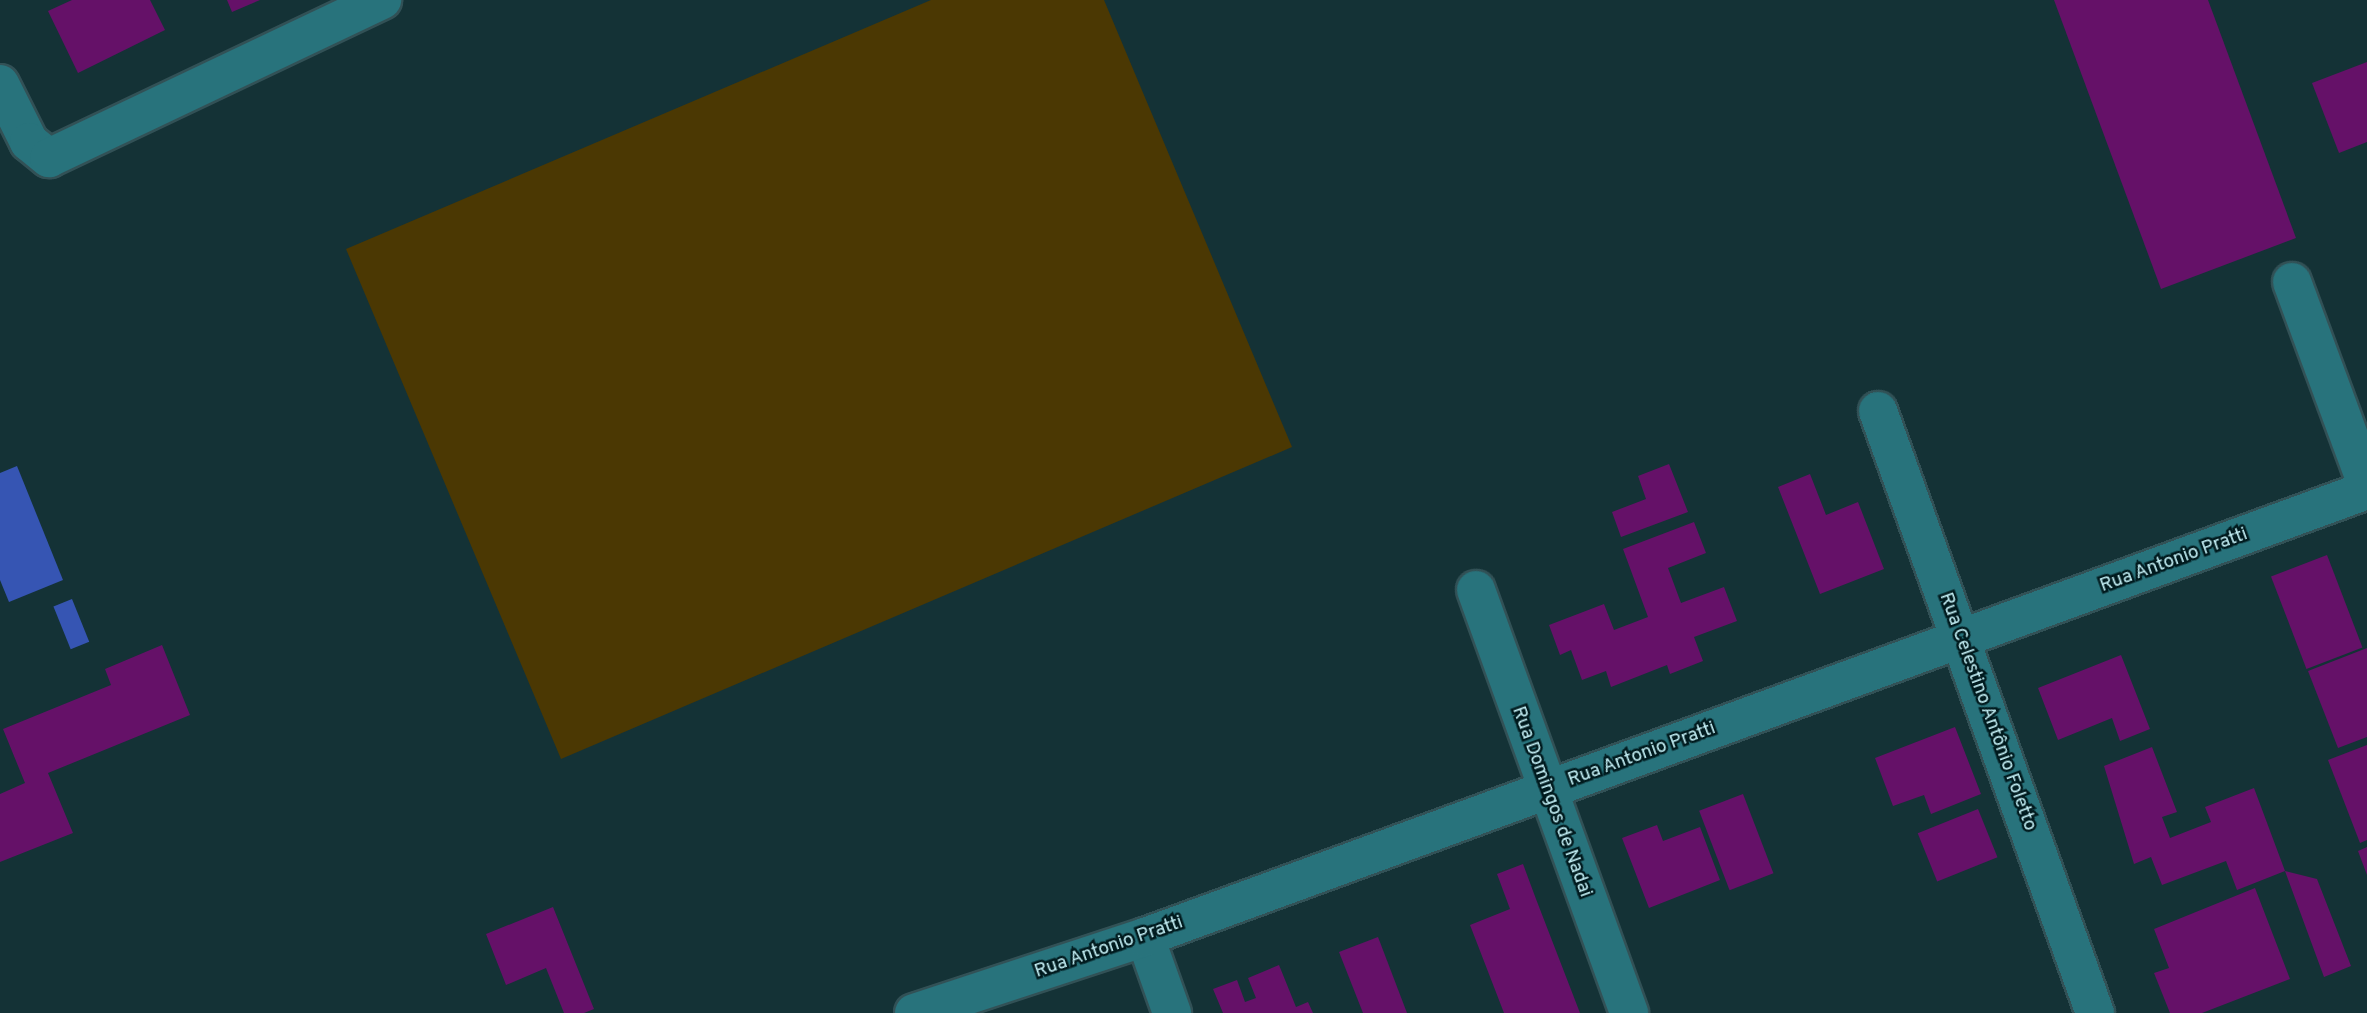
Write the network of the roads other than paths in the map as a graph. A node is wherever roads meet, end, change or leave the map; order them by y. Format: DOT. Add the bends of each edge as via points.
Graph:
graph roads {
  1 [pos="382,0"];
  2 [pos="0,84"];
  3 [pos="2292,282"];
  4 [pos="1878,411"];
  5 [pos="2367,487"];
  6 [pos="1476,590"];
  7 [pos="1962,639"];
  8 [pos="1545,790"];
  9 [pos="1145,937"];
  10 [pos="914,1013"];
  11 [pos="1172,1013"];
  12 [pos="1629,1013"];
  13 [pos="2095,1013"];
  1 -- 2 [label="street" via="49,158 29,142"];
  3 -- 5 [label="street"];
  4 -- 7 [label="street, Rua Celestino Antônio Foletto"];
  5 -- 7 [label="street, Rua Antonio Pratti"];
  6 -- 8 [label="street, Rua Domingos de Nadai"];
  7 -- 8 [label="street, Rua Antonio Pratti"];
  7 -- 13 [label="street, Rua Celestino Antônio Foletto"];
  8 -- 9 [label="street, Rua Antonio Pratti"];
  8 -- 12 [label="street, Rua Domingos de Nadai"];
  9 -- 10 [label="street, Rua Antonio Pratti"];
  9 -- 11 [label="street"];
}
